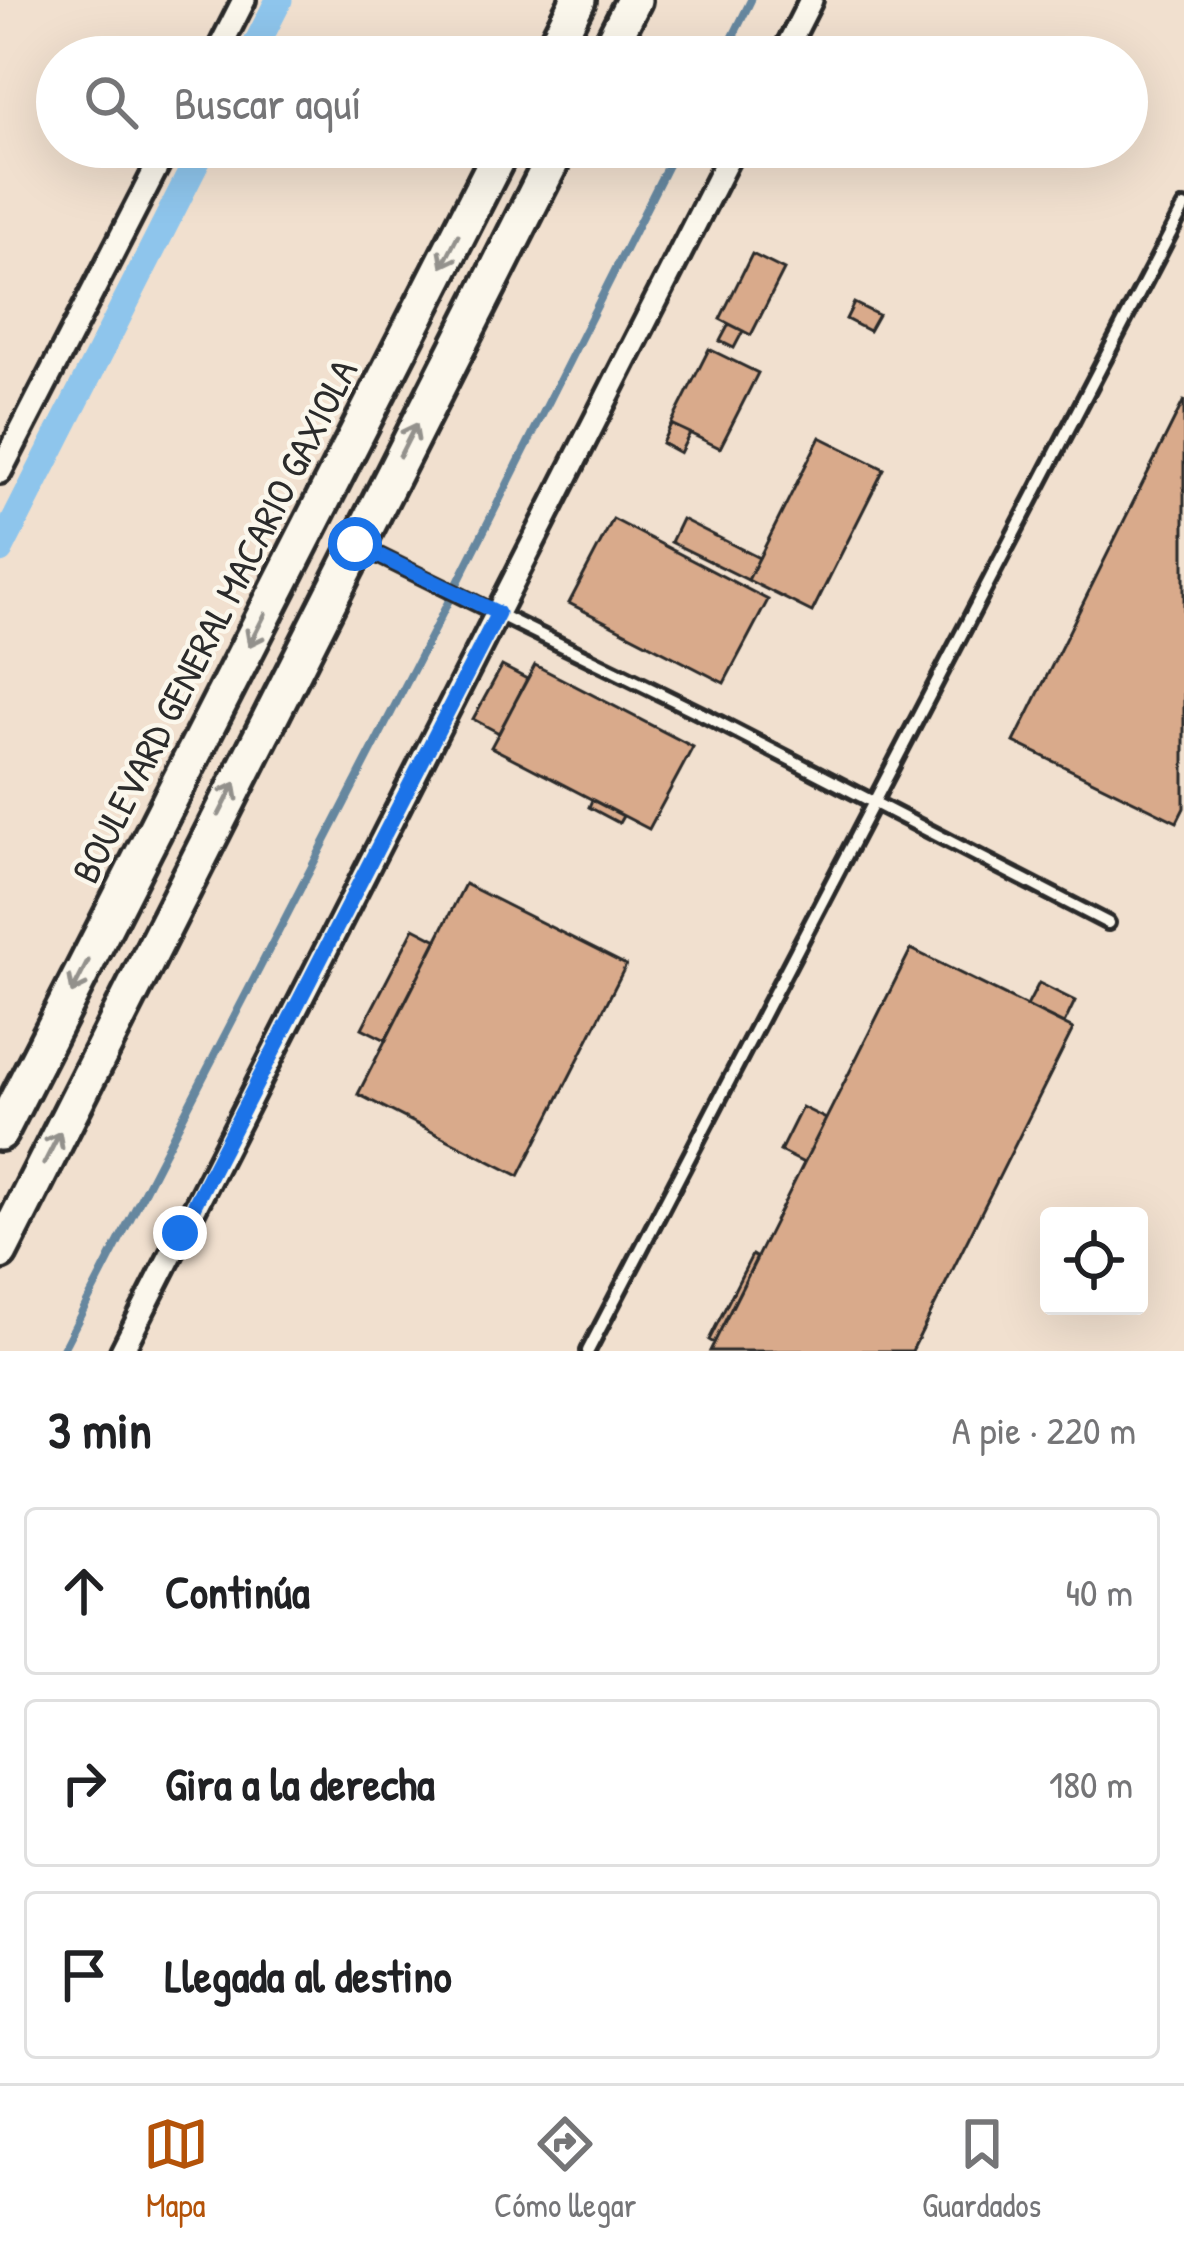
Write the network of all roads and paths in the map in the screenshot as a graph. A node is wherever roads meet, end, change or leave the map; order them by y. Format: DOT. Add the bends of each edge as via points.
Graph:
graph roads {
  1 [pos="244,0"];
  2 [pos="578,0"];
  3 [pos="634,0"];
  4 [pos="812,0"];
  5 [pos="225,36"];
  6 [pos="560,36"];
  7 [pos="616,36"];
  8 [pos="793,36"];
  9 [pos="156,168"];
  10 [pos="492,168"];
  11 [pos="548,168"];
  12 [pos="723,168"];
  13 [pos="1184,207"];
  14 [pos="0,472"];
  15 [pos="355,544"];
  16 [pos="498,613"];
  17 [pos="875,803"];
  18 [pos="1108,923"];
  19 [pos="0,1133"];
  20 [pos="0,1252"];
  21 [pos="122,1351"];
  22 [pos="588,1351"];
  1 -- 5 [label="street"];
  2 -- 6 [label="main road"];
  3 -- 7 [label="main road"];
  4 -- 8 [label="street"];
  9 -- 14 [label="street"];
  10 -- 19 [label="main road, BOULEVARD GENERAL MACARIO GAXIOLA, one-way"];
  15 -- 11 [label="main road, one-way"];
  12 -- 16 [label="street"];
  13 -- 17 [label="lane"];
  15 -- 16 [label="lane"];
  20 -- 15 [label="main road, one-way"];
  16 -- 17 [label="lane"];
  16 -- 21 [label="street"];
  17 -- 18 [label="lane"];
  17 -- 22 [label="lane"];
}
